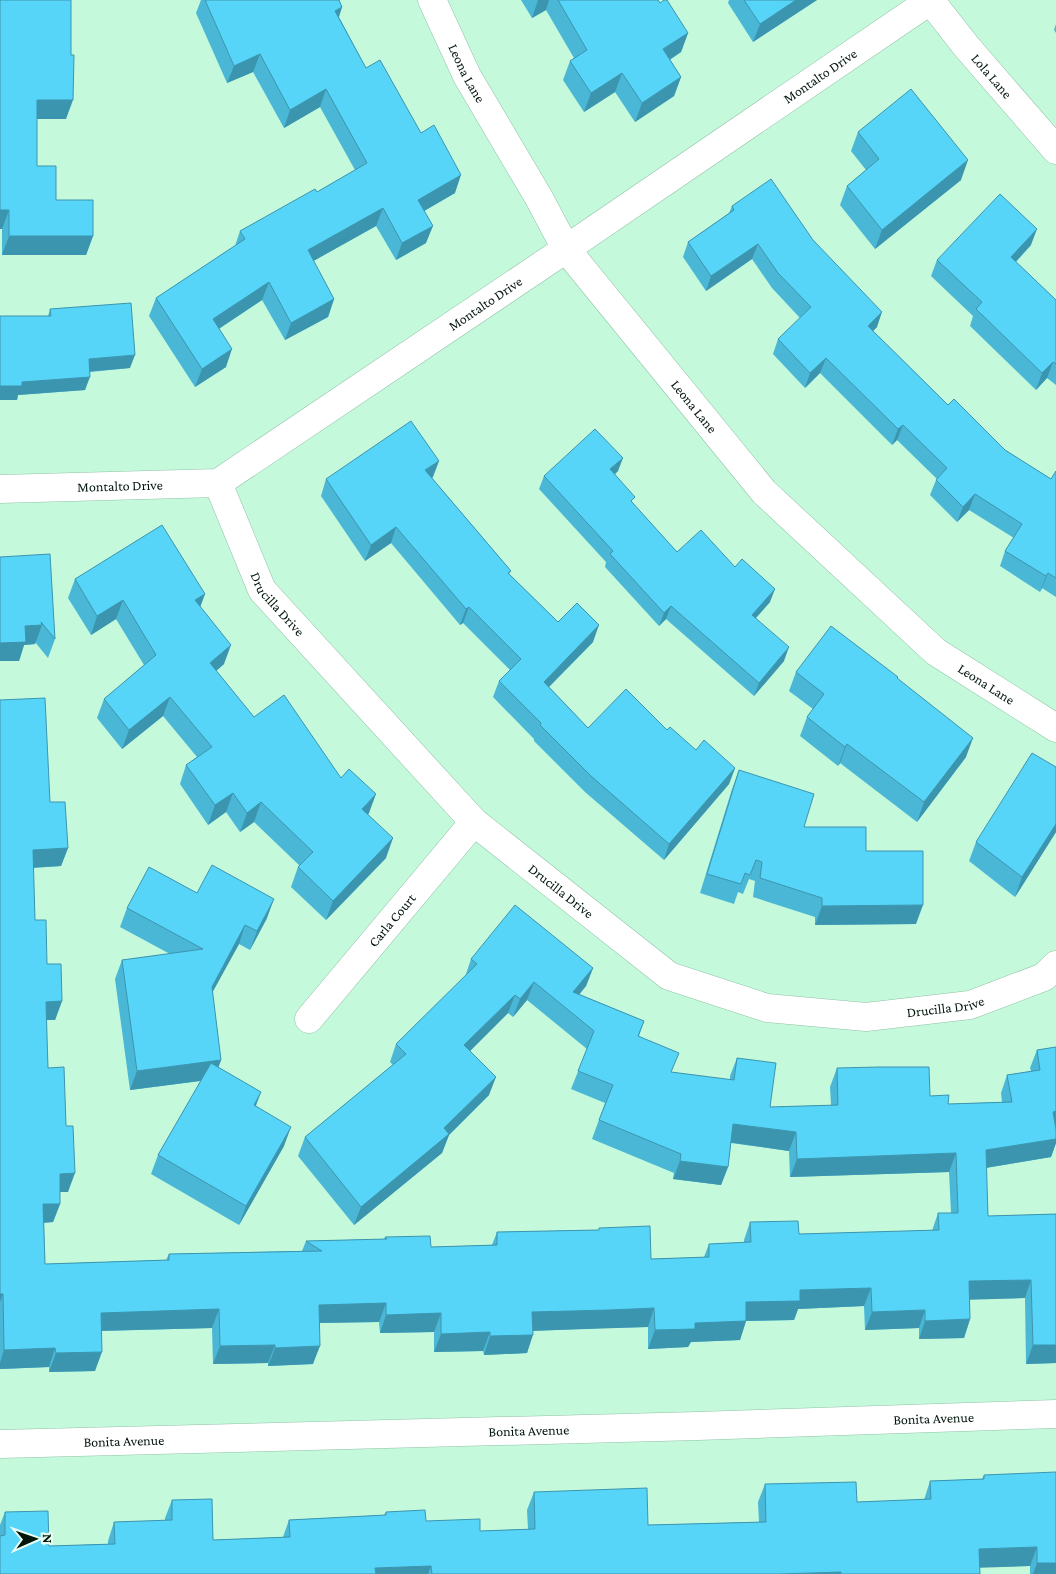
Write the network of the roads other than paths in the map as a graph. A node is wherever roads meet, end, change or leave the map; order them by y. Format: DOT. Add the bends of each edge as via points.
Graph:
graph roads {
  1 [pos="432,0"];
  2 [pos="930,0"];
  3 [pos="1056,150"];
  4 [pos="566,249"];
  5 [pos="218,483"];
  6 [pos="0,489"];
  7 [pos="1056,728"];
  8 [pos="474,822"];
  9 [pos="1056,965"];
  10 [pos="309,1019"];
  11 [pos="1056,1414"];
  12 [pos="0,1444"];
  1 -- 4 [label="street, Leona Lane" via="467,76"];
  2 -- 3 [label="street, Lola Lane"];
  2 -- 4 [label="street, Montalto Drive"];
  4 -- 5 [label="street, Montalto Drive"];
  4 -- 7 [label="street, Leona Lane" via="764,492 936,652"];
  5 -- 6 [label="street, Montalto Drive"];
  5 -- 8 [label="street, Drucilla Drive" via="262,590"];
  8 -- 9 [label="street, Drucilla Drive" via="669,976 767,1008 866,1017 970,1005 1044,978"];
  8 -- 10 [label="street, Carla Court"];
  11 -- 12 [label="street, Bonita Avenue"];
}
